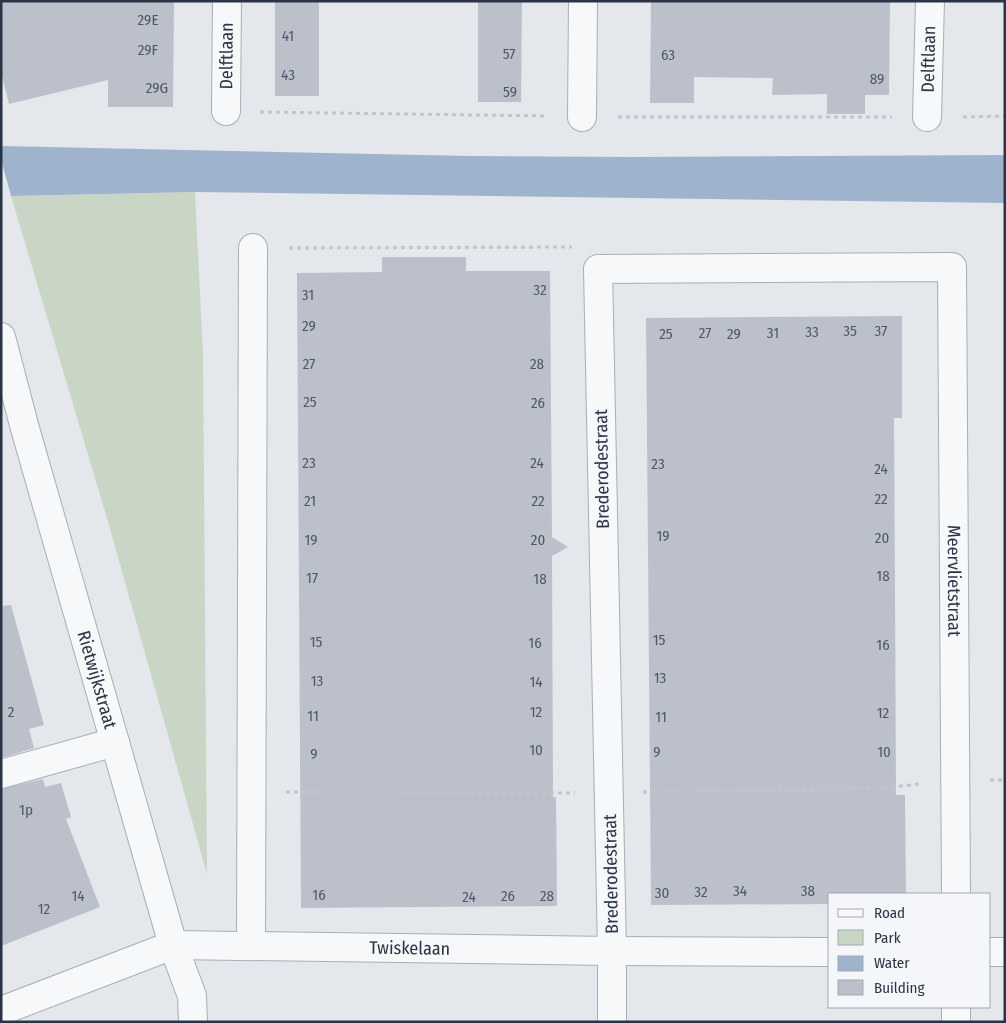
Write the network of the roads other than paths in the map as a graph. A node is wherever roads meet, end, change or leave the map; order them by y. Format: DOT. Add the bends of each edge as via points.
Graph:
graph roads {
  1 [pos="227,1"];
  2 [pos="583,1"];
  3 [pos="930,1"];
  4 [pos="226,111"];
  5 [pos="582,117"];
  6 [pos="927,117"];
  7 [pos="253,248"];
  8 [pos="952,267"];
  9 [pos="1,338"];
  10 [pos="115,742"];
  11 [pos="1,774"];
  12 [pos="956,893"];
  13 [pos="173,945"];
  14 [pos="251,946"];
  15 [pos="612,951"];
  16 [pos="828,952"];
  17 [pos="991,952"];
  18 [pos="1005,952"];
  19 [pos="956,1008"];
  20 [pos="1,1011"];
  21 [pos="192,1022"];
  22 [pos="612,1022"];
  23 [pos="956,1022"];
  1 -- 4 [label="street, Delftlaan"];
  2 -- 5 [label="street"];
  3 -- 6 [label="street, Delftlaan"];
  7 -- 14 [label="street"];
  8 -- 12 [label="street, Meervlietstraat"];
  8 -- 15 [label="street, Brederodestraat" via="598,269"];
  9 -- 10 [label="street, Rietwijkstraat"];
  10 -- 11 [label="street"];
  10 -- 13 [label="street, Rietwijkstraat"];
  13 -- 14 [label="street, Twiskelaan"];
  13 -- 20 [label="street, Twiskelaan"];
  13 -- 21 [label="street, Rietwijkstraat" via="192,996"];
  14 -- 15 [label="street, Twiskelaan"];
  15 -- 16 [label="street, Twiskelaan"];
  15 -- 22 [label="street, Brederodestraat"];
  17 -- 18 [label="street"];
  19 -- 23 [label="street"];
}
